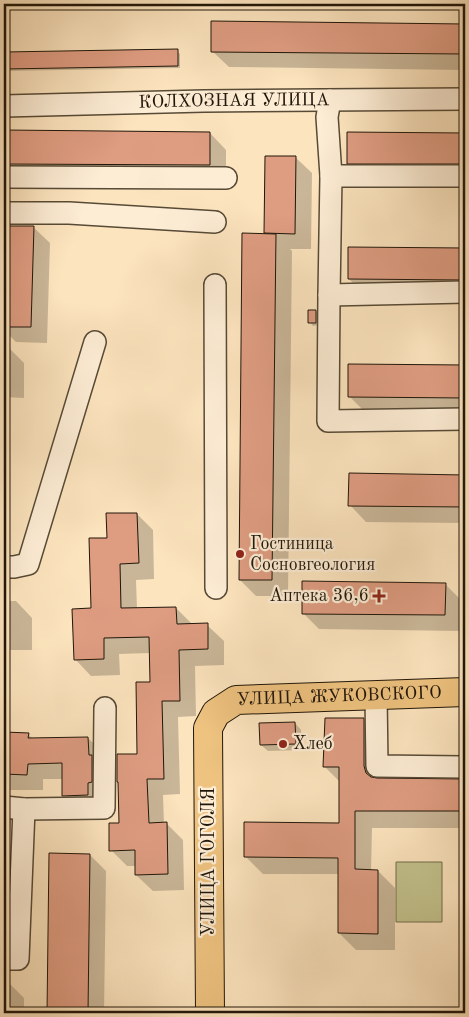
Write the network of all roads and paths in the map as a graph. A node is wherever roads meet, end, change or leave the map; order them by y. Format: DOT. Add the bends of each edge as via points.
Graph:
graph roads {
  1 [pos="465,99"];
  2 [pos="330,100"];
  3 [pos="4,106"];
  4 [pos="4,176"];
  5 [pos="331,176"];
  6 [pos="465,176"];
  7 [pos="226,178"];
  8 [pos="4,212"];
  9 [pos="215,222"];
  10 [pos="215,285"];
  11 [pos="465,292"];
  12 [pos="329,294"];
  13 [pos="95,342"];
  14 [pos="465,419"];
  15 [pos="4,567"];
  16 [pos="216,588"];
  17 [pos="465,692"];
  18 [pos="376,695"];
  19 [pos="105,708"];
  20 [pos="216,713"];
  21 [pos="463,767"];
  22 [pos="14,808"];
  23 [pos="4,959"];
  24 [pos="210,1013"];
  1 -- 2 [label="street, КОЛХОЗНАЯ УЛИЦА"];
  2 -- 3 [label="street, КОЛХОЗНАЯ УЛИЦА"];
  2 -- 5 [label="street" via="327,117"];
  4 -- 7 [label="street"];
  5 -- 6 [label="street"];
  5 -- 12 [label="street"];
  8 -- 9 [label="street"];
  10 -- 16 [label="street"];
  11 -- 12 [label="street"];
  12 -- 14 [label="street" via="328,421"];
  13 -- 15 [label="street" via="28,564"];
  17 -- 18 [label="main road, УЛИЦА ЖУКОВСКОГО"];
  18 -- 20 [label="main road, УЛИЦА ЖУКОВСКОГО" via="236,700"];
  18 -- 21 [label="street" via="378,766"];
  19 -- 22 [label="street" via="104,808"];
  20 -- 24 [label="main road, УЛИЦА ГОГОЛЯ" via="208,728"];
  22 -- 23 [label="street" via="18,959"];
}
